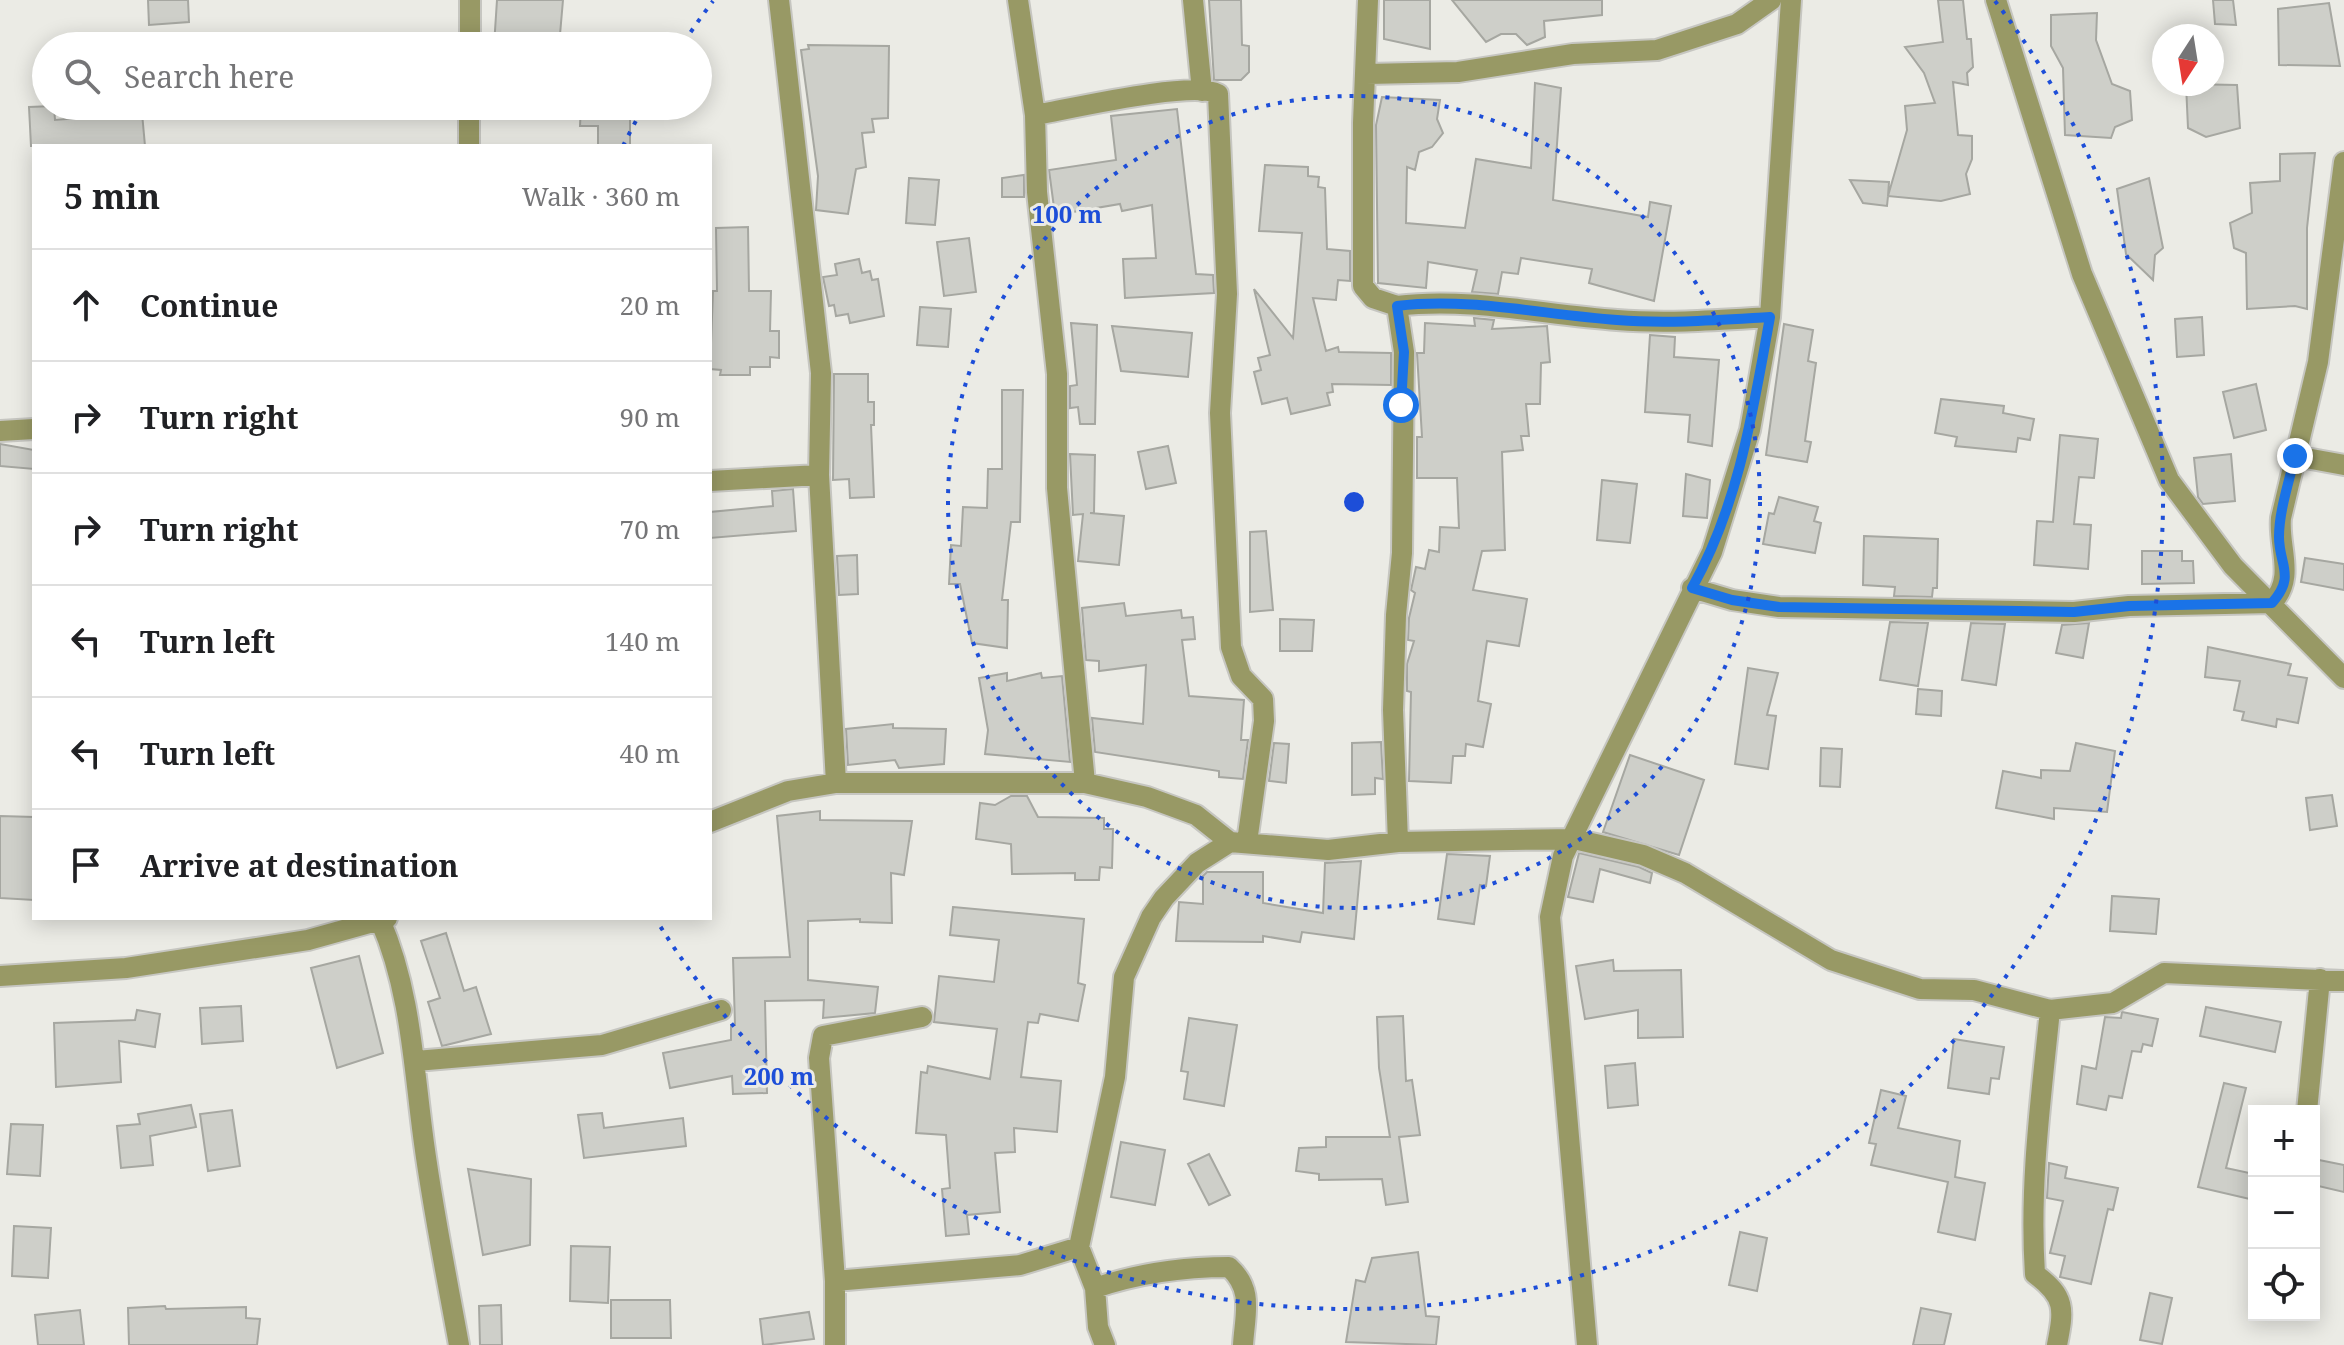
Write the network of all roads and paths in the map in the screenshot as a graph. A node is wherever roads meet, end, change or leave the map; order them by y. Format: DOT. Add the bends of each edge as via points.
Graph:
graph roads {
  1 [pos="470,0"];
  2 [pos="779,0"];
  3 [pos="1018,0"];
  4 [pos="1193,0"];
  5 [pos="1368,0"];
  6 [pos="1771,0"];
  7 [pos="1791,0"];
  8 [pos="1998,0"];
  9 [pos="470,32"];
  10 [pos="1367,74"];
  11 [pos="1202,91"];
  12 [pos="1035,115"];
  13 [pos="469,120"];
  14 [pos="469,144"];
  15 [pos="2344,162"];
  16 [pos="2340,200"];
  17 [pos="1397,306"];
  18 [pos="1770,317"];
  19 [pos="32,429"];
  20 [pos="0,431"];
  21 [pos="2295,456"];
  22 [pos="2344,465"];
  23 [pos="819,475"];
  24 [pos="712,481"];
  25 [pos="1692,588"];
  26 [pos="2272,603"];
  27 [pos="2344,678"];
  28 [pos="836,783"];
  29 [pos="1085,783"];
  30 [pos="712,821"];
  31 [pos="1574,839"];
  32 [pos="1238,842"];
  33 [pos="1398,842"];
  34 [pos="375,920"];
  35 [pos="0,976"];
  36 [pos="2320,979"];
  37 [pos="2344,981"];
  38 [pos="721,1010"];
  39 [pos="2050,1010"];
  40 [pos="922,1017"];
  41 [pos="416,1061"];
  42 [pos="2308,1105"];
  43 [pos="1079,1247"];
  44 [pos="835,1281"];
  45 [pos="1095,1288"];
  46 [pos="459,1345"];
  47 [pos="835,1345"];
  48 [pos="1105,1345"];
  49 [pos="1243,1345"];
  50 [pos="1587,1345"];
  51 [pos="2057,1345"];
  1 -- 9 [label="street"];
  2 -- 23 [label="street" via="821,373"];
  3 -- 12 [label="street"];
  4 -- 11 [label="street"];
  5 -- 10 [label="street"];
  6 -- 10 [label="street" via="1737,24 1657,50 1573,54 1458,72"];
  7 -- 18 [label="street"];
  8 -- 26 [label="street" via="2082,274 2169,480 2233,566"];
  10 -- 17 [label="street" via="1363,286 1373,298"];
  11 -- 12 [label="street"];
  11 -- 32 [label="street" via="1218,94 1222,141 1227,294 1220,413 1231,647 1241,676 1263,699 1264,721"];
  12 -- 29 [label="street" via="1037,192 1057,374 1057,488"];
  13 -- 14 [label="street"];
  15 -- 16 [label="street"];
  16 -- 21 [label="street" via="2318,362"];
  17 -- 18 [label="street" via="1526,309 1617,320"];
  17 -- 33 [label="street" via="1404,352 1402,553 1393,710"];
  18 -- 25 [label="street" via="1732,497"];
  19 -- 20 [label="street"];
  21 -- 22 [label="street"];
  21 -- 26 [label="street" via="2279,539 2287,568"];
  23 -- 24 [label="street"];
  23 -- 28 [label="street"];
  25 -- 26 [label="street" via="1779,607 2074,612"];
  25 -- 31 [label="street"];
  26 -- 27 [label="street"];
  28 -- 29 [label="street"];
  28 -- 30 [label="street" via="788,791"];
  29 -- 32 [label="street" via="1196,815"];
  31 -- 33 [label="street"];
  31 -- 39 [label="street" via="1643,855 1685,873 1831,960 1920,989 1974,990"];
  31 -- 50 [label="street" via="1563,856 1550,917"];
  32 -- 33 [label="street" via="1328,850"];
  32 -- 43 [label="street" via="1197,863 1164,898 1124,977 1110,1105"];
  34 -- 35 [label="street" via="308,940 126,968"];
  34 -- 41 [label="street" via="394,951"];
  36 -- 37 [label="street"];
  36 -- 39 [label="street" via="2164,973 2113,1003"];
  36 -- 42 [label="street"];
  38 -- 41 [label="street" via="602,1045"];
  39 -- 51 [label="street" via="2033,1176 2034,1255 2035,1274 2062,1302"];
  40 -- 44 [label="street" via="823,1036 819,1058"];
  41 -- 46 [label="street" via="430,1182"];
  43 -- 44 [label="street" via="1020,1265"];
  43 -- 45 [label="street"];
  44 -- 47 [label="street"];
  45 -- 48 [label="street"];
  45 -- 49 [label="street" via="1128,1277 1229,1267 1243,1280 1247,1297"];
}
